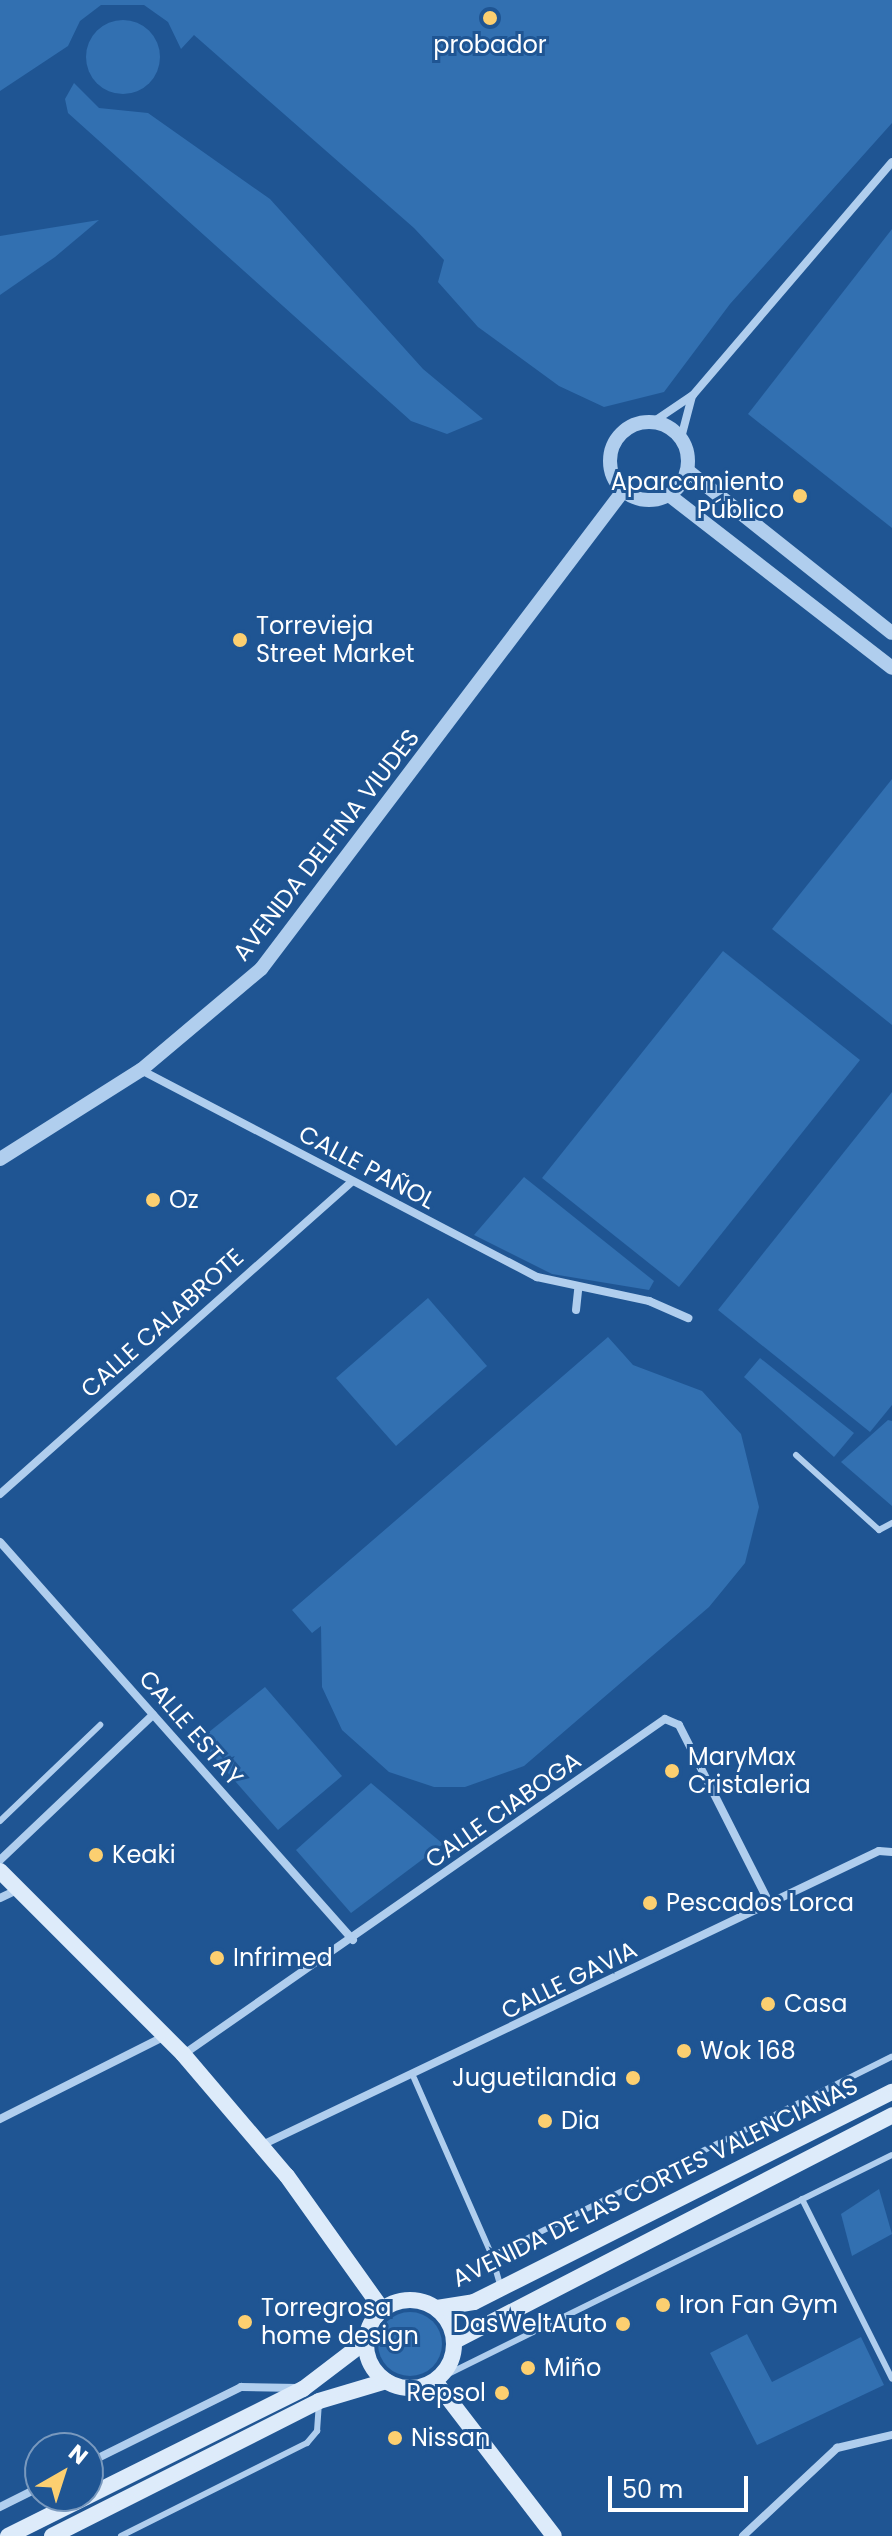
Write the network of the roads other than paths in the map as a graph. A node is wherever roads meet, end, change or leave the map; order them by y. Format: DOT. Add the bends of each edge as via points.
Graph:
graph roads {
  1 [pos="892,162"];
  2 [pos="693,395"];
  3 [pos="653,422"];
  4 [pos="681,438"];
  5 [pos="688,471"];
  6 [pos="623,491"];
  7 [pos="669,495"];
  8 [pos="892,633"];
  9 [pos="892,668"];
  10 [pos="141,1070"];
  11 [pos="0,1159"];
  12 [pos="351,1182"];
  13 [pos="578,1290"];
  14 [pos="576,1310"];
  15 [pos="688,1318"];
  16 [pos="796,1455"];
  17 [pos="0,1494"];
  18 [pos="892,1523"];
  19 [pos="0,1542"];
  20 [pos="153,1715"];
  21 [pos="100,1725"];
  22 [pos="0,1821"];
  23 [pos="892,1852"];
  24 [pos="0,1860"];
  25 [pos="0,1871"];
  26 [pos="21,1888"];
  27 [pos="0,1898"];
  28 [pos="770,1904"];
  29 [pos="353,1940"];
  30 [pos="166,2036"];
  31 [pos="183,2054"];
  32 [pos="892,2057"];
  33 [pos="414,2078"];
  34 [pos="892,2092"];
  35 [pos="892,2115"];
  36 [pos="0,2119"];
  37 [pos="262,2145"];
  38 [pos="892,2155"];
  39 [pos="802,2199"];
  40 [pos="492,2256"];
  41 [pos="501,2288"];
  42 [pos="437,2308"];
  43 [pos="382,2309"];
  44 [pos="366,2341"];
  45 [pos="455,2341"];
  46 [pos="437,2379"];
  47 [pos="892,2379"];
  48 [pos="386,2381"];
  49 [pos="303,2389"];
  50 [pos="319,2401"];
  51 [pos="892,2435"];
  52 [pos="104,2455"];
  53 [pos="24,2495"];
  54 [pos="0,2507"];
  55 [pos="78,2529"];
  56 [pos="8,2536"];
  57 [pos="52,2536"];
  58 [pos="121,2536"];
  59 [pos="554,2536"];
  60 [pos="743,2536"];
  1 -- 2 [label="street"];
  2 -- 3 [label="street"];
  2 -- 4 [label="street"];
  3 -- 4 [label="street"];
  3 -- 6 [label="street" via="625,429 611,447 611,471"];
  4 -- 5 [label="street"];
  5 -- 7 [label="street"];
  5 -- 8 [label="street"];
  6 -- 7 [label="street" via="645,500"];
  6 -- 10 [label="street, AVENIDA DELFINA VIUDES" via="270,959"];
  7 -- 9 [label="street"];
  10 -- 11 [label="street, AVENIDA DELFINA VIUDES"];
  10 -- 12 [label="street, CALLE PAÑOL"];
  12 -- 13 [label="street, CALLE PAÑOL" via="537,1277"];
  12 -- 17 [label="street, CALLE CALABROTE"];
  13 -- 14 [label="street"];
  13 -- 15 [label="street, CALLE PAÑOL" via="640,1299"];
  16 -- 18 [label="lane" via="879,1530"];
  19 -- 20 [label="street, CALLE ESTAY"];
  20 -- 24 [label="street"];
  20 -- 29 [label="street, CALLE ESTAY"];
  21 -- 22 [label="lane"];
  23 -- 28 [label="street, CALLE GAVIA" via="879,1851"];
  25 -- 26 [label="main road"];
  26 -- 27 [label="street"];
  26 -- 30 [label="main road"];
  28 -- 29 [label="street, CALLE CIABOGA" via="679,1725 669,1719"];
  28 -- 33 [label="street, CALLE GAVIA"];
  29 -- 31 [label="street, CALLE CIABOGA"];
  30 -- 31 [label="main road"];
  30 -- 36 [label="street"];
  31 -- 37 [label="main road"];
  32 -- 40 [label="lane"];
  33 -- 37 [label="street, CALLE GAVIA"];
  33 -- 40 [label="lane"];
  34 -- 41 [label="main road, AVENIDA DE LAS CORTES VALENCIANAS"];
  35 -- 45 [label="main road, AVENIDA DE LAS CORTES VALENCIANAS"];
  37 -- 43 [label="main road"];
  38 -- 39 [label="lane"];
  39 -- 46 [label="lane"];
  39 -- 47 [label="lane"];
  40 -- 41 [label="lane"];
  41 -- 42 [label="main road, AVENIDA DE LAS CORTES VALENCIANAS"];
  42 -- 43 [label="main road" via="415,2300"];
  42 -- 45 [label="main road"];
  43 -- 44 [label="main road"];
  44 -- 48 [label="main road"];
  44 -- 49 [label="main road"];
  45 -- 46 [label="main road"];
  46 -- 48 [label="main road" via="411,2388"];
  46 -- 59 [label="main road"];
  48 -- 50 [label="main road"];
  49 -- 52 [label="street" via="241,2387"];
  49 -- 56 [label="main road"];
  50 -- 55 [label="main road"];
  50 -- 58 [label="lane" via="317,2431 307,2443"];
  51 -- 60 [label="street" via="837,2448"];
  53 -- 54 [label="street"];
  55 -- 57 [label="main road"];
}
